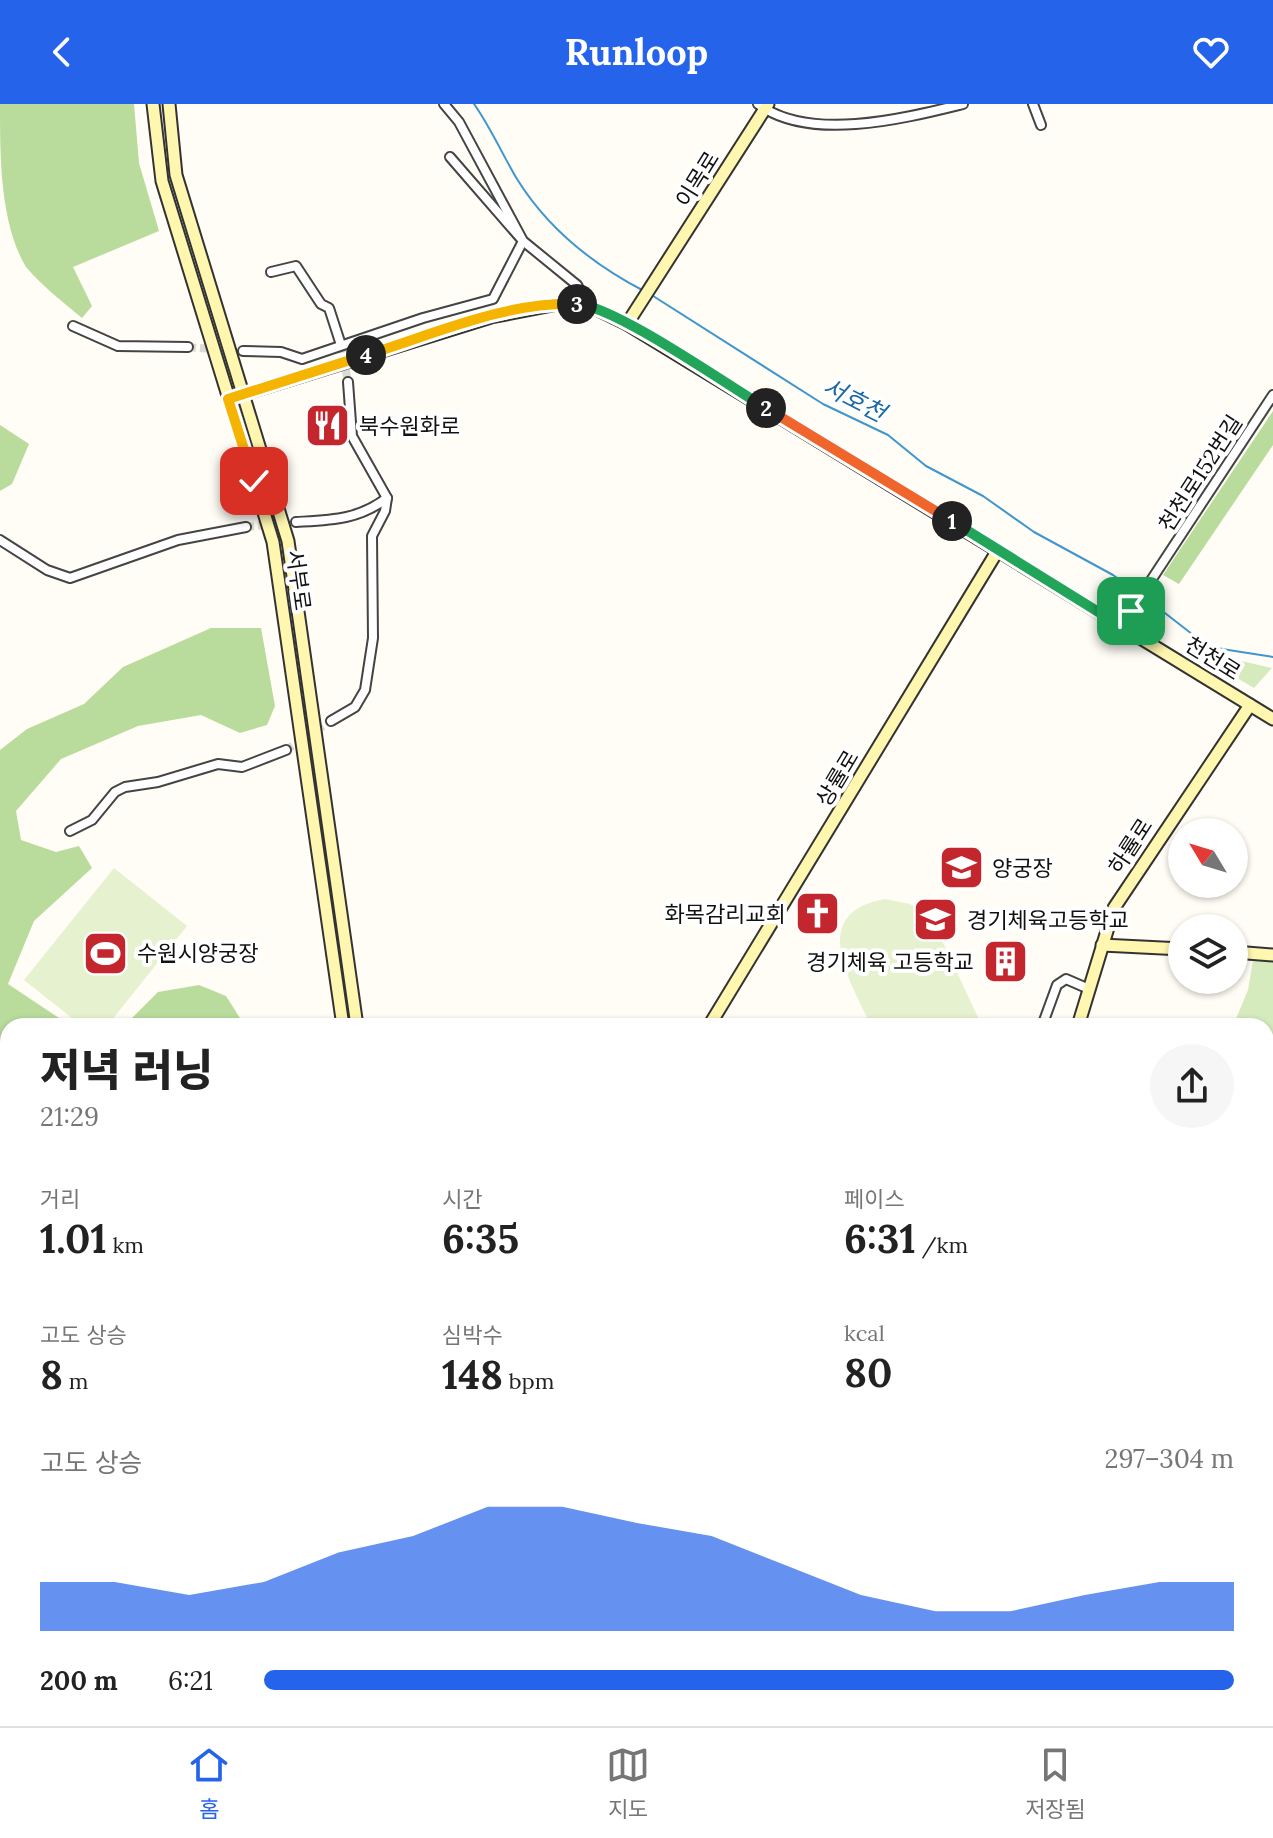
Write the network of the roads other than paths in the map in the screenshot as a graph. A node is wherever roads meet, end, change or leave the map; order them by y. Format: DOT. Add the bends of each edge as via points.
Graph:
graph roads {
  1 [pos="153,104"];
  2 [pos="169,104"];
  3 [pos="444,104"];
  4 [pos="907,104"];
  5 [pos="963,104"];
  6 [pos="1033,104"];
  7 [pos="764,106"];
  8 [pos="911,117"];
  9 [pos="1041,125"];
  10 [pos="450,157"];
  11 [pos="523,241"];
  12 [pos="271,272"];
  13 [pos="588,305"];
  14 [pos="627,324"];
  15 [pos="73,326"];
  16 [pos="341,345"];
  17 [pos="188,347"];
  18 [pos="243,351"];
  19 [pos="348,382"];
  20 [pos="241,395"];
  21 [pos="1273,395"];
  22 [pos="228,399"];
  23 [pos="387,498"];
  24 [pos="296,522"];
  25 [pos="246,527"];
  26 [pos="0,540"];
  27 [pos="998,550"];
  28 [pos="1121,626"];
  29 [pos="1250,705"];
  30 [pos="1273,719"];
  31 [pos="331,721"];
  32 [pos="286,750"];
  33 [pos="70,831"];
  34 [pos="1102,945"];
  35 [pos="1168,948"];
  36 [pos="1248,953"];
  37 [pos="1273,955"];
  38 [pos="1089,989"];
  39 [pos="342,1018"];
  40 [pos="356,1018"];
  41 [pos="714,1018"];
  42 [pos="1045,1018"];
  43 [pos="1080,1018"];
  1 -- 22 [label="street, 서부로" via="162,181"];
  2 -- 20 [label="street, 서부로" via="176,175"];
  3 -- 11 [label="street" via="459,122"];
  4 -- 8 [label="street"];
  5 -- 8 [label="street"];
  6 -- 9 [label="street"];
  7 -- 8 [label="street" via="805,122 857,125"];
  7 -- 14 [label="street, 이목로"];
  10 -- 11 [label="street"];
  11 -- 13 [label="street" via="577,285"];
  11 -- 16 [label="street" via="493,299"];
  12 -- 16 [label="street" via="296,266 329,308"];
  13 -- 14 [label="street, 천천로"];
  13 -- 20 [label="street, 천천로" via="558,304 491,317"];
  14 -- 27 [label="street, 천천로"];
  15 -- 17 [label="street" via="118,346"];
  16 -- 18 [label="street" via="302,359 281,352"];
  19 -- 23 [label="street" via="352,436"];
  20 -- 22 [label="street, 천천로"];
  20 -- 40 [label="street, 서부로" via="288,541"];
  21 -- 28 [label="street, 천천로152번길"];
  22 -- 39 [label="street, 서부로" via="273,542"];
  23 -- 24 [label="street" via="369,512 345,520"];
  23 -- 31 [label="street" via="372,536 373,638 365,690 355,707"];
  25 -- 26 [label="street" via="178,540 70,578"];
  27 -- 28 [label="street, 천천로"];
  27 -- 41 [label="street, 상률로"];
  28 -- 29 [label="street, 천천로"];
  29 -- 30 [label="street, 천천로"];
  29 -- 34 [label="street, 하률로" via="1133,875 1114,908"];
  32 -- 33 [label="street" via="242,767 218,764 125,787 92,820"];
  34 -- 35 [label="street"];
  34 -- 38 [label="street, 하률로"];
  36 -- 37 [label="street"];
  38 -- 42 [label="street" via="1066,979 1057,985"];
  38 -- 43 [label="street, 하률로"];
}
